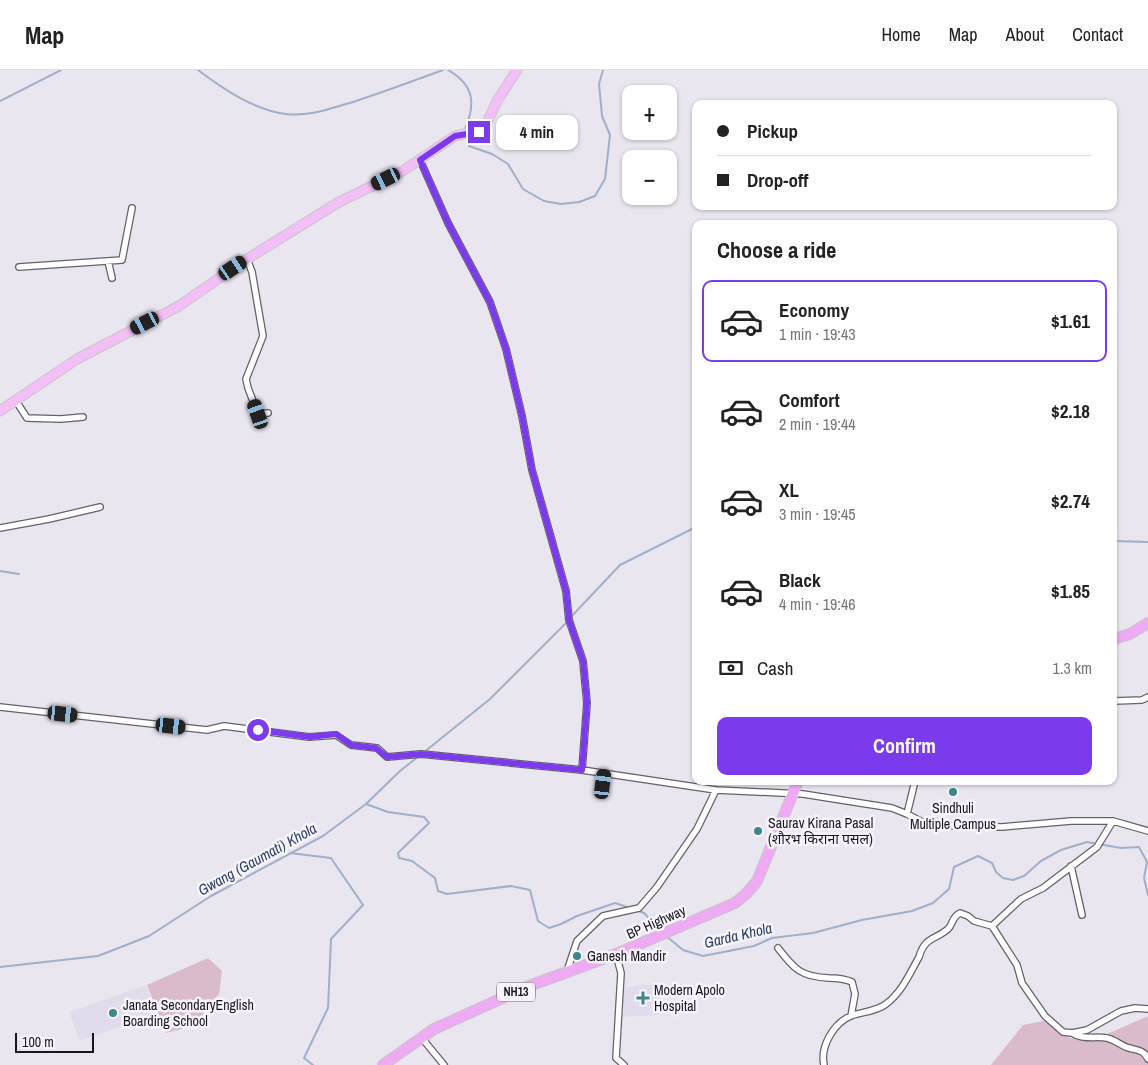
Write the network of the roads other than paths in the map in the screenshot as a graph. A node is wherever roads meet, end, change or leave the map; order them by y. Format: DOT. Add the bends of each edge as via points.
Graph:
graph roads {
  1 [pos="517,70"];
  2 [pos="420,160"];
  3 [pos="132,208"];
  4 [pos="247,259"];
  5 [pos="108,261"];
  6 [pos="19,267"];
  7 [pos="112,278"];
  8 [pos="16,400"];
  9 [pos="0,411"];
  10 [pos="268,414"];
  11 [pos="83,417"];
  12 [pos="100,507"];
  13 [pos="0,528"];
  14 [pos="1148,623"];
  15 [pos="1117,638"];
  16 [pos="1148,696"];
  17 [pos="1117,701"];
  18 [pos="0,707"];
  19 [pos="582,770"];
  20 [pos="604,774"];
  21 [pos="796,785"];
  22 [pos="914,785"];
  23 [pos="716,790"];
  24 [pos="792,794"];
  25 [pos="601,795"];
  26 [pos="907,814"];
  27 [pos="1113,821"];
  28 [pos="1148,831"];
  29 [pos="1071,866"];
  30 [pos="1082,915"];
  31 [pos="992,926"];
  32 [pos="778,948"];
  33 [pos="616,954"];
  34 [pos="567,972"];
  35 [pos="1148,1009"];
  36 [pos="852,1016"];
  37 [pos="1072,1033"];
  38 [pos="421,1037"];
  39 [pos="1148,1059"];
  40 [pos="383,1065"];
  41 [pos="444,1065"];
  42 [pos="624,1065"];
  43 [pos="824,1065"];
  1 -- 2 [label="main road" via="497,101 484,130 455,136"];
  2 -- 4 [label="main road" via="339,202"];
  2 -- 19 [label="street" via="448,223 490,302 506,349 532,470 566,591 569,620 583,661 587,702"];
  3 -- 5 [label="street" via="122,260"];
  4 -- 8 [label="main road" via="180,306 77,359"];
  4 -- 10 [label="street" via="263,336 246,379 258,414"];
  5 -- 6 [label="street"];
  5 -- 7 [label="street"];
  8 -- 9 [label="main road"];
  8 -- 11 [label="street" via="27,418"];
  12 -- 13 [label="street"];
  14 -- 15 [label="highway"];
  16 -- 17 [label="street" via="1142,700"];
  18 -- 19 [label="street" via="208,730 224,726 310,737 336,734 351,745 376,748 387,757 421,754"];
  19 -- 20 [label="street"];
  20 -- 23 [label="street"];
  20 -- 25 [label="street"];
  21 -- 24 [label="highway, BP Highway / NH13"];
  22 -- 26 [label="street"];
  23 -- 24 [label="street"];
  23 -- 34 [label="street" via="697,829 657,887 639,908 603,916 577,941"];
  24 -- 26 [label="street" via="892,808"];
  24 -- 33 [label="highway, BP Highway / NH13" via="757,881 746,894 735,903"];
  26 -- 27 [label="street" via="928,826 1002,827"];
  27 -- 28 [label="street"];
  27 -- 29 [label="street" via="1097,847"];
  29 -- 30 [label="street"];
  29 -- 31 [label="street" via="1043,888 1021,899"];
  31 -- 36 [label="street" via="957,914 948,929 931,938 921,950 899,992 885,1005"];
  31 -- 37 [label="street" via="1018,965 1022,983 1045,1016 1063,1032"];
  32 -- 36 [label="street" via="793,968 801,973 852,982 855,994"];
  33 -- 34 [label="highway, BP Highway / NH13"];
  33 -- 42 [label="street" via="621,972 616,1058"];
  34 -- 38 [label="highway, BP Highway / NH13" via="529,986"];
  35 -- 37 [label="street" via="1121,1011 1086,1030"];
  36 -- 43 [label="street" via="824,1044"];
  37 -- 39 [label="street" via="1118,1041 1138,1049"];
  38 -- 40 [label="highway, BP Highway / NH13"];
  38 -- 41 [label="street"];
}
